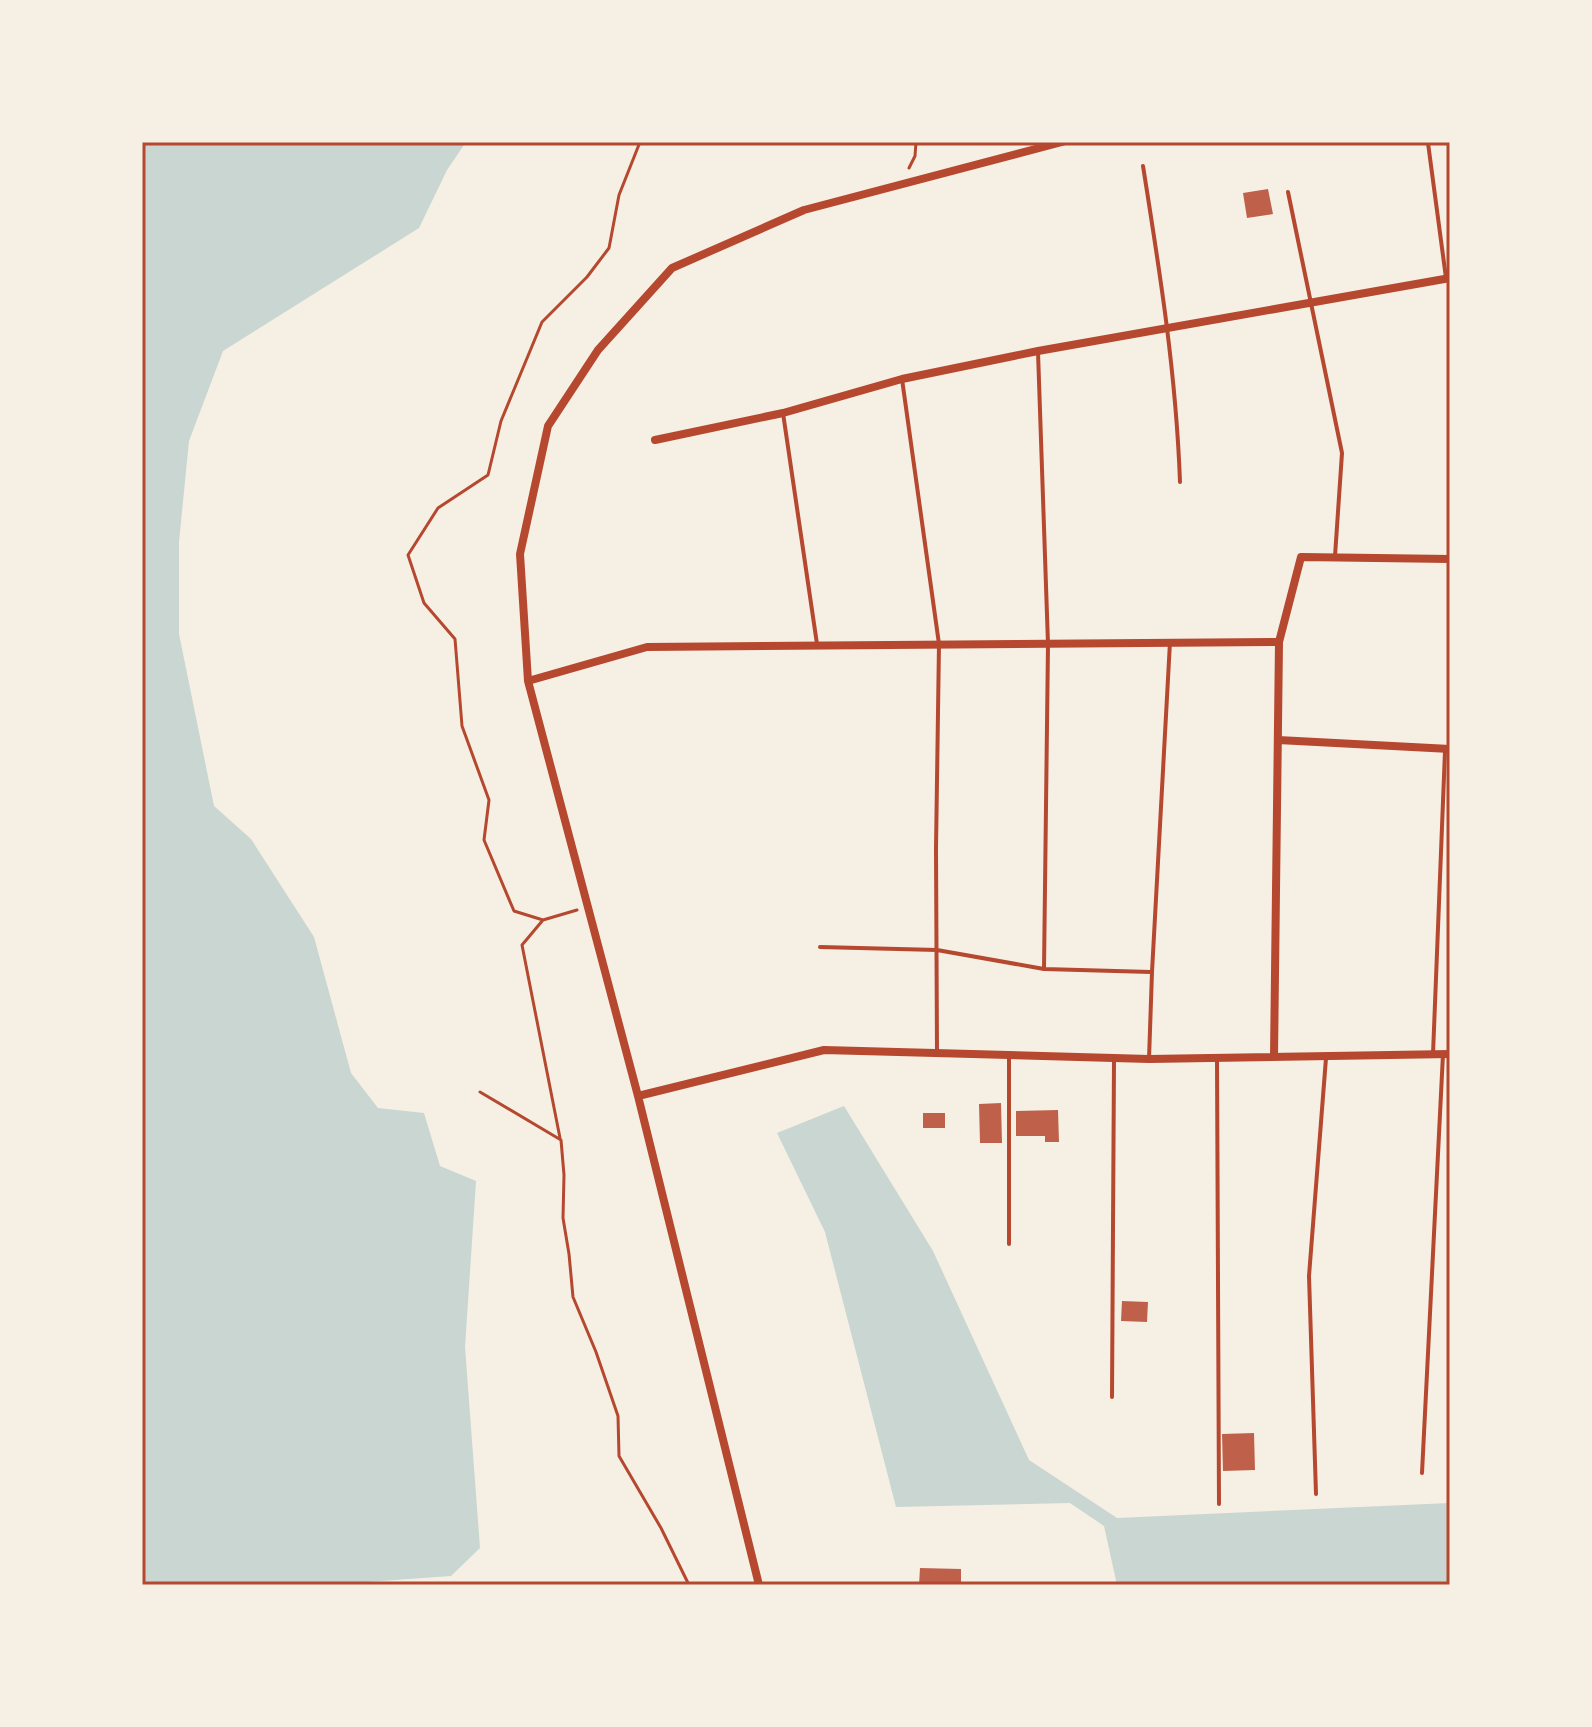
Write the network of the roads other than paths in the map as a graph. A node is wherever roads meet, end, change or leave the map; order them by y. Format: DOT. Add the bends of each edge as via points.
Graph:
graph roads {
  1 [pos="1062,142"];
  2 [pos="1428,143"];
  3 [pos="1143,166"];
  4 [pos="1288,192"];
  5 [pos="1448,278"];
  6 [pos="1309,303"];
  7 [pos="1169,329"];
  8 [pos="1038,351"];
  9 [pos="902,379"];
  10 [pos="783,413"];
  11 [pos="655,440"];
  12 [pos="1180,482"];
  13 [pos="1335,558"];
  14 [pos="1450,559"];
  15 [pos="1170,642"];
  16 [pos="1279,642"];
  17 [pos="939,644"];
  18 [pos="1048,644"];
  19 [pos="817,645"];
  20 [pos="528,681"];
  21 [pos="1278,740"];
  22 [pos="1447,748"];
  23 [pos="820,947"];
  24 [pos="937,950"];
  25 [pos="1044,969"];
  26 [pos="1152,972"];
  27 [pos="937,1053"];
  28 [pos="1433,1054"];
  29 [pos="1447,1054"];
  30 [pos="1009,1055"];
  31 [pos="1326,1056"];
  32 [pos="1274,1057"];
  33 [pos="1114,1058"];
  34 [pos="1217,1058"];
  35 [pos="1149,1059"];
  36 [pos="638,1096"];
  37 [pos="1009,1244"];
  38 [pos="1112,1397"];
  39 [pos="1422,1473"];
  40 [pos="1316,1494"];
  41 [pos="1219,1504"];
  42 [pos="759,1585"];
  1 -- 20 [label="street" via="804,210 672,268 598,350 548,426 520,554"];
  2 -- 5 [label="lane"];
  3 -- 7 [label="lane"];
  4 -- 6 [label="lane"];
  5 -- 6 [label="street"];
  6 -- 7 [label="street"];
  6 -- 13 [label="lane" via="1342,453"];
  7 -- 8 [label="street"];
  7 -- 12 [label="lane"];
  8 -- 9 [label="street"];
  8 -- 18 [label="lane"];
  9 -- 10 [label="street"];
  9 -- 17 [label="lane"];
  10 -- 11 [label="street"];
  10 -- 19 [label="lane"];
  13 -- 14 [label="street"];
  13 -- 16 [label="street" via="1301,557"];
  15 -- 16 [label="street"];
  15 -- 18 [label="street"];
  15 -- 26 [label="lane"];
  16 -- 21 [label="street"];
  17 -- 18 [label="street"];
  17 -- 19 [label="street"];
  17 -- 24 [label="lane"];
  18 -- 25 [label="lane"];
  19 -- 20 [label="street" via="647,647"];
  20 -- 36 [label="street"];
  21 -- 22 [label="street"];
  21 -- 32 [label="street"];
  22 -- 28 [label="lane"];
  23 -- 24 [label="lane"];
  24 -- 25 [label="lane"];
  24 -- 27 [label="lane"];
  25 -- 26 [label="lane"];
  26 -- 35 [label="lane"];
  27 -- 30 [label="street"];
  27 -- 36 [label="street" via="824,1050"];
  28 -- 29 [label="street"];
  28 -- 31 [label="street"];
  29 -- 39 [label="lane"];
  30 -- 33 [label="street"];
  30 -- 37 [label="lane"];
  31 -- 32 [label="street"];
  31 -- 40 [label="lane" via="1309,1276"];
  32 -- 34 [label="street"];
  33 -- 35 [label="street"];
  33 -- 38 [label="lane"];
  34 -- 35 [label="street"];
  34 -- 41 [label="lane"];
  36 -- 42 [label="street"];
}
